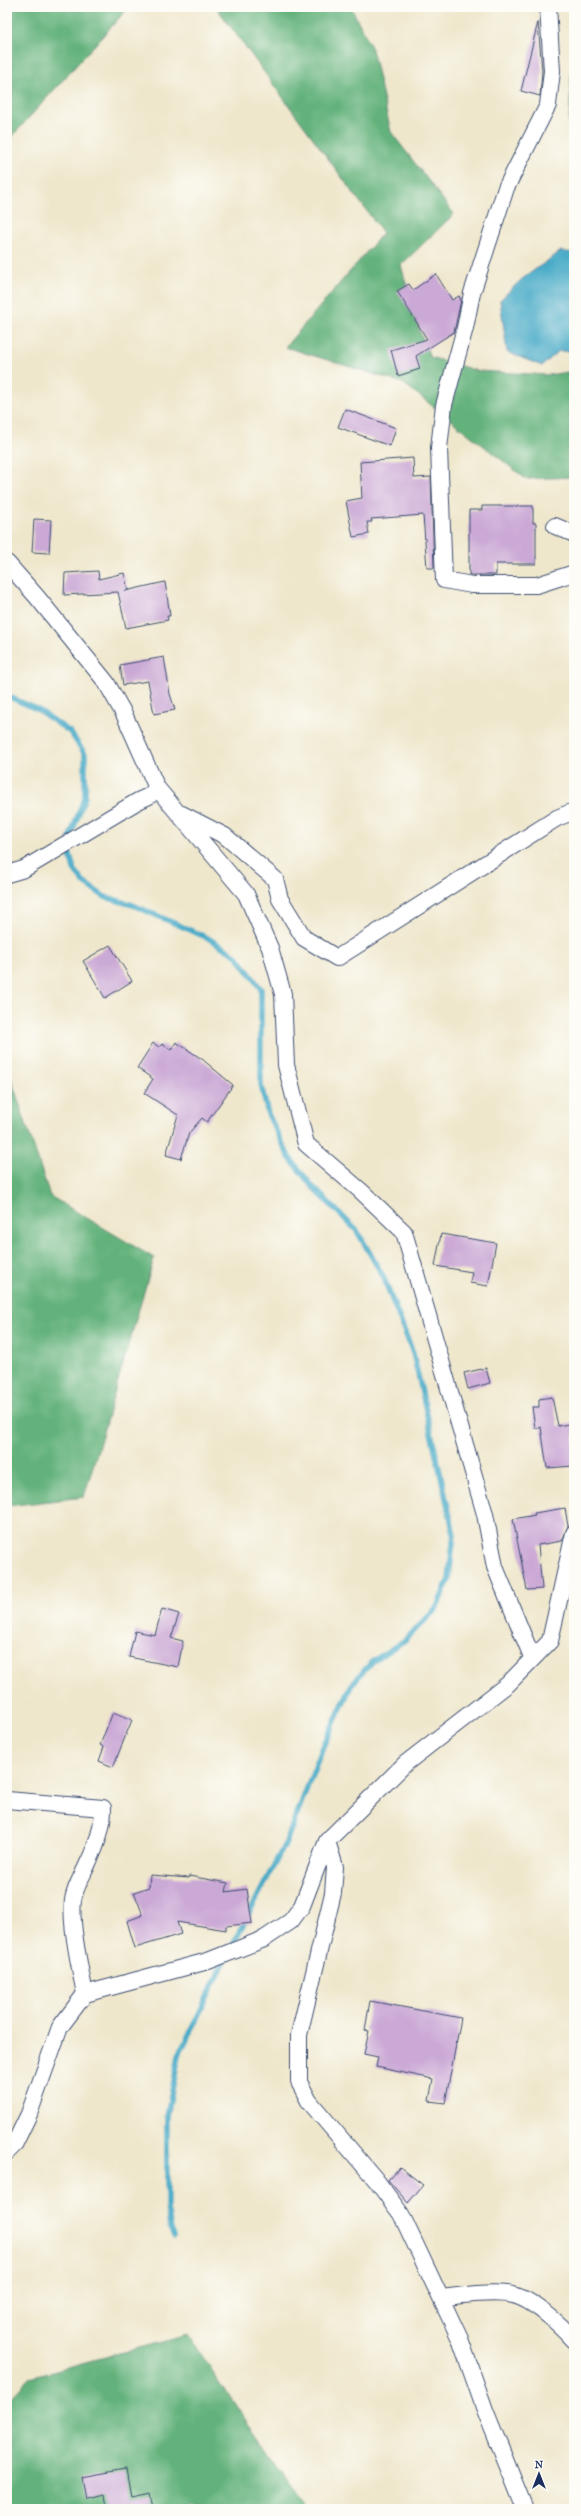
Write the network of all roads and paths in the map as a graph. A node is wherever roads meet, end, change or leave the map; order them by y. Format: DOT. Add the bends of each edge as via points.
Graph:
graph roads {
  1 [pos="548,7"];
  2 [pos="555,526"];
  3 [pos="574,534"];
  4 [pos="7,563"];
  5 [pos="574,573"];
  6 [pos="157,788"];
  7 [pos="176,811"];
  8 [pos="574,811"];
  9 [pos="7,874"];
  10 [pos="574,1533"];
  11 [pos="532,1657"];
  12 [pos="7,1800"];
  13 [pos="327,1841"];
  14 [pos="85,1994"];
  15 [pos="7,2152"];
  16 [pos="442,2298"];
  17 [pos="574,2340"];
  18 [pos="524,2509"];
  1 -- 5 [label="street" via="552,71 548,106 506,188 472,293 444,405 439,448 444,580 472,586 537,585"];
  2 -- 3 [label="street"];
  4 -- 6 [label="street" via="106,682 124,714"];
  6 -- 7 [label="street"];
  6 -- 9 [label="street" via="149,796 24,869"];
  7 -- 8 [label="street" via="225,836 275,879 280,899 304,938 337,958 557,818"];
  7 -- 11 [label="street" via="246,894 270,948 283,994 286,1065 306,1144 404,1232 481,1500 495,1567"];
  10 -- 11 [label="street" via="550,1641"];
  11 -- 13 [label="street" via="508,1684 406,1763"];
  12 -- 14 [label="street" via="103,1808 103,1826 80,1877 73,1900 77,1948"];
  13 -- 14 [label="street" via="302,1906 291,1921 264,1940 208,1961"];
  13 -- 16 [label="street" via="335,1867 334,1893 299,2035 299,2082 309,2100 401,2214"];
  14 -- 15 [label="street" via="60,2027 29,2114 14,2145"];
  16 -- 17 [label="street" via="460,2295 513,2295 562,2326"];
  16 -- 18 [label="street"];
}
